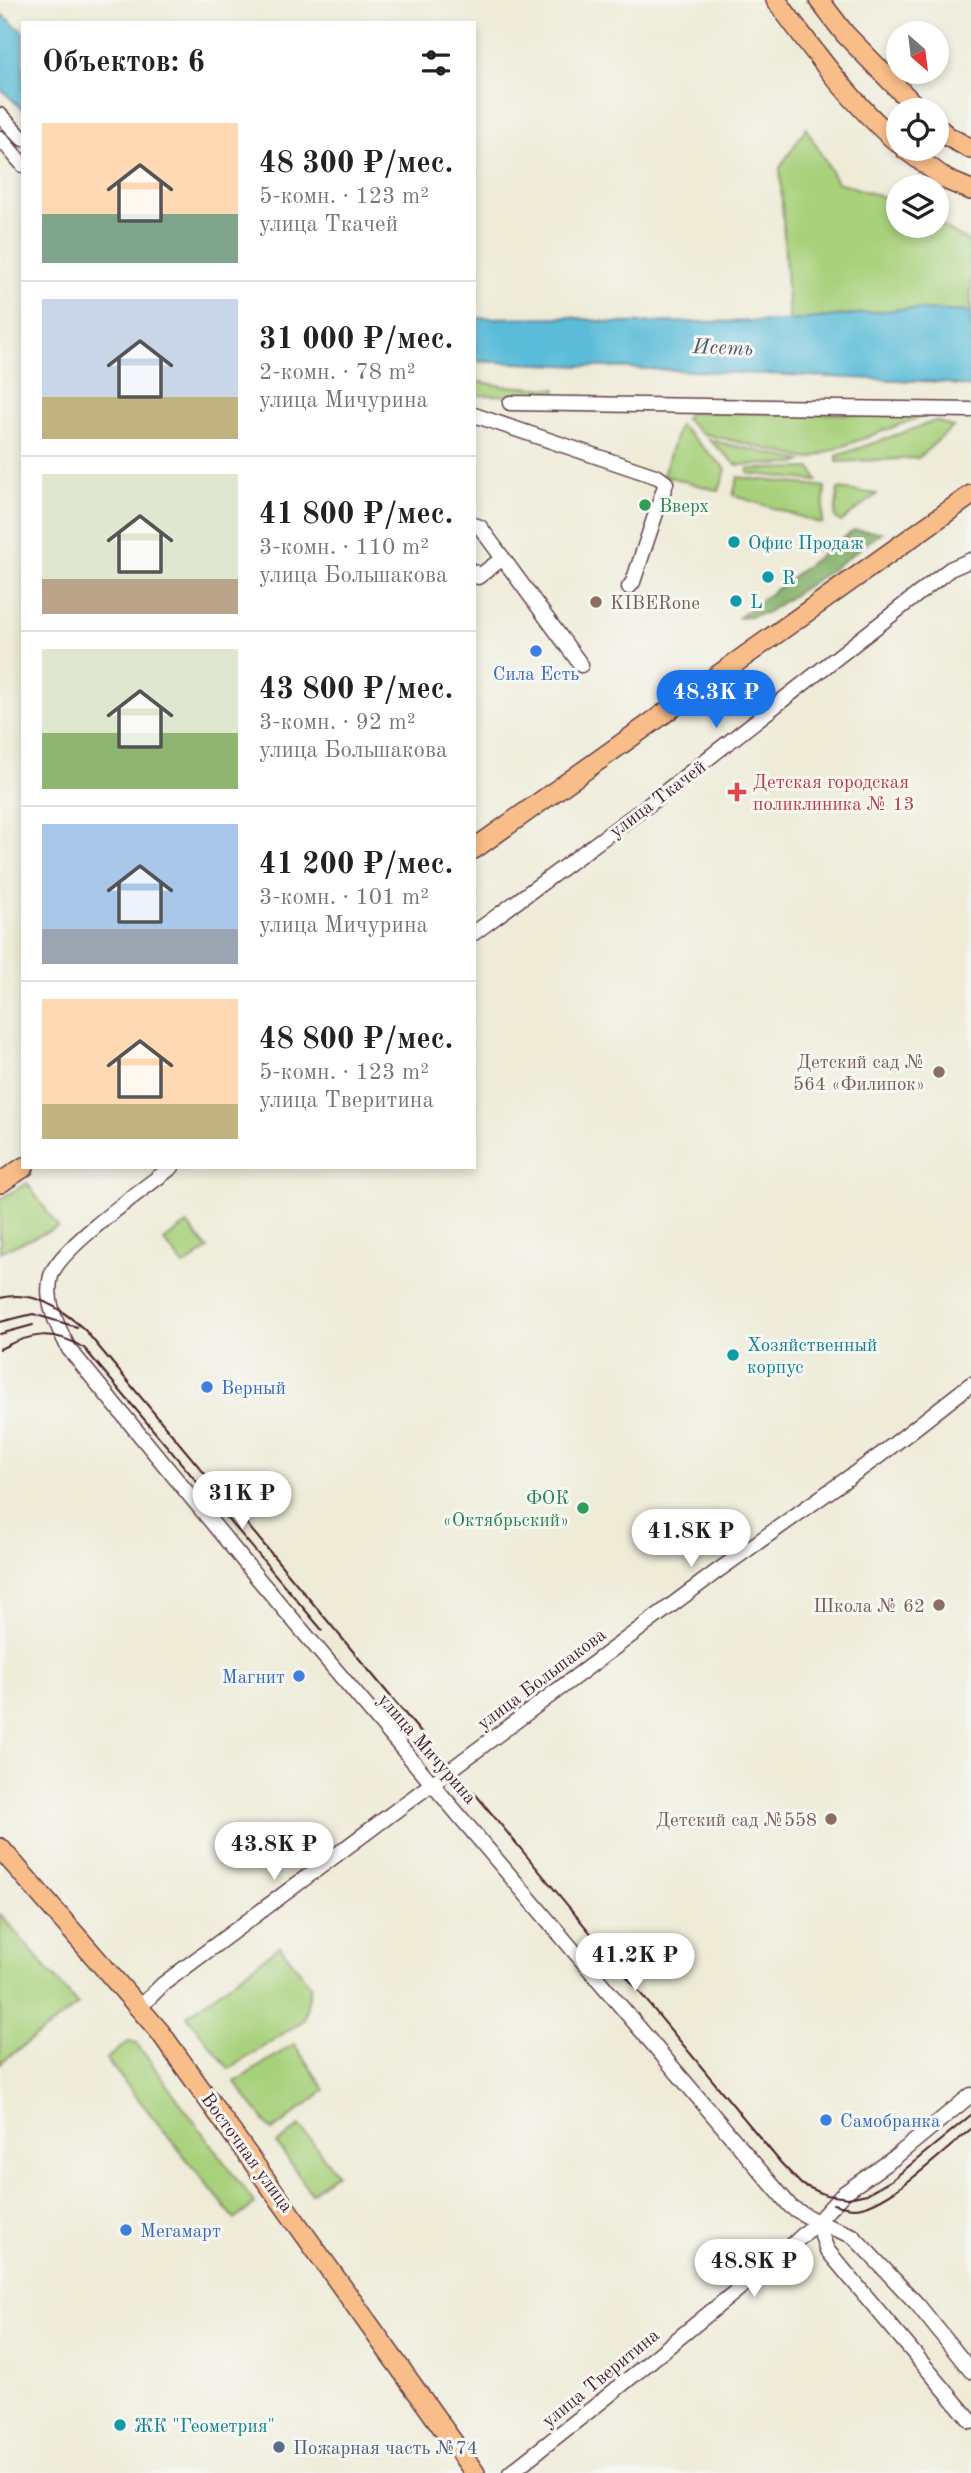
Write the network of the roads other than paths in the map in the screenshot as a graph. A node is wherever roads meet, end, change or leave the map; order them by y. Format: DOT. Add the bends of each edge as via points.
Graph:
graph roads {
  1 [pos="776,0"];
  2 [pos="819,0"];
  3 [pos="907,98"];
  4 [pos="0,115"];
  5 [pos="886,133"];
  6 [pos="21,137"];
  7 [pos="949,137"];
  8 [pos="0,138"];
  9 [pos="971,149"];
  10 [pos="921,161"];
  11 [pos="21,163"];
  12 [pos="971,190"];
  13 [pos="510,403"];
  14 [pos="971,410"];
  15 [pos="476,416"];
  16 [pos="971,495"];
  17 [pos="476,526"];
  18 [pos="503,558"];
  19 [pos="971,560"];
  20 [pos="476,574"];
  21 [pos="629,587"];
  22 [pos="581,665"];
  23 [pos="476,848"];
  24 [pos="476,932"];
  25 [pos="21,1169"];
  26 [pos="169,1169"];
  27 [pos="0,1183"];
  28 [pos="971,1384"];
  29 [pos="433,1784"];
  30 [pos="0,1848"];
  31 [pos="139,2008"];
  32 [pos="971,2095"];
  33 [pos="817,2222"];
  34 [pos="971,2371"];
  35 [pos="971,2421"];
  36 [pos="475,2473"];
  37 [pos="510,2473"];
  1 -- 5 [label="main road" via="828,70"];
  2 -- 3 [label="main road"];
  4 -- 6 [label="street"];
  7 -- 9 [label="main road"];
  8 -- 11 [label="street"];
  10 -- 12 [label="main road"];
  13 -- 14 [label="street"];
  15 -- 21 [label="street" via="666,483"];
  16 -- 23 [label="main road"];
  17 -- 18 [label="street"];
  18 -- 20 [label="street"];
  18 -- 22 [label="street"];
  19 -- 24 [label="street, улица Ткачей" via="950,569 651,803"];
  25 -- 27 [label="main road"];
  26 -- 29 [label="street, улица Мичурина" via="75,1243 51,1275 55,1320 69,1349"];
  28 -- 29 [label="street, улица Большакова"];
  29 -- 31 [label="street, улица Большакова" via="163,1984"];
  29 -- 33 [label="street, улица Мичурина" via="791,2207"];
  30 -- 31 [label="main road, Восточная улица"];
  31 -- 36 [label="main road, Восточная улица"];
  32 -- 33 [label="street, улица Тверитина" via="844,2193"];
  33 -- 34 [label="street, улица Мичурина" via="847,2232 918,2305"];
  33 -- 35 [label="street" via="827,2250"];
  33 -- 37 [label="street, улица Тверитина"];
}
